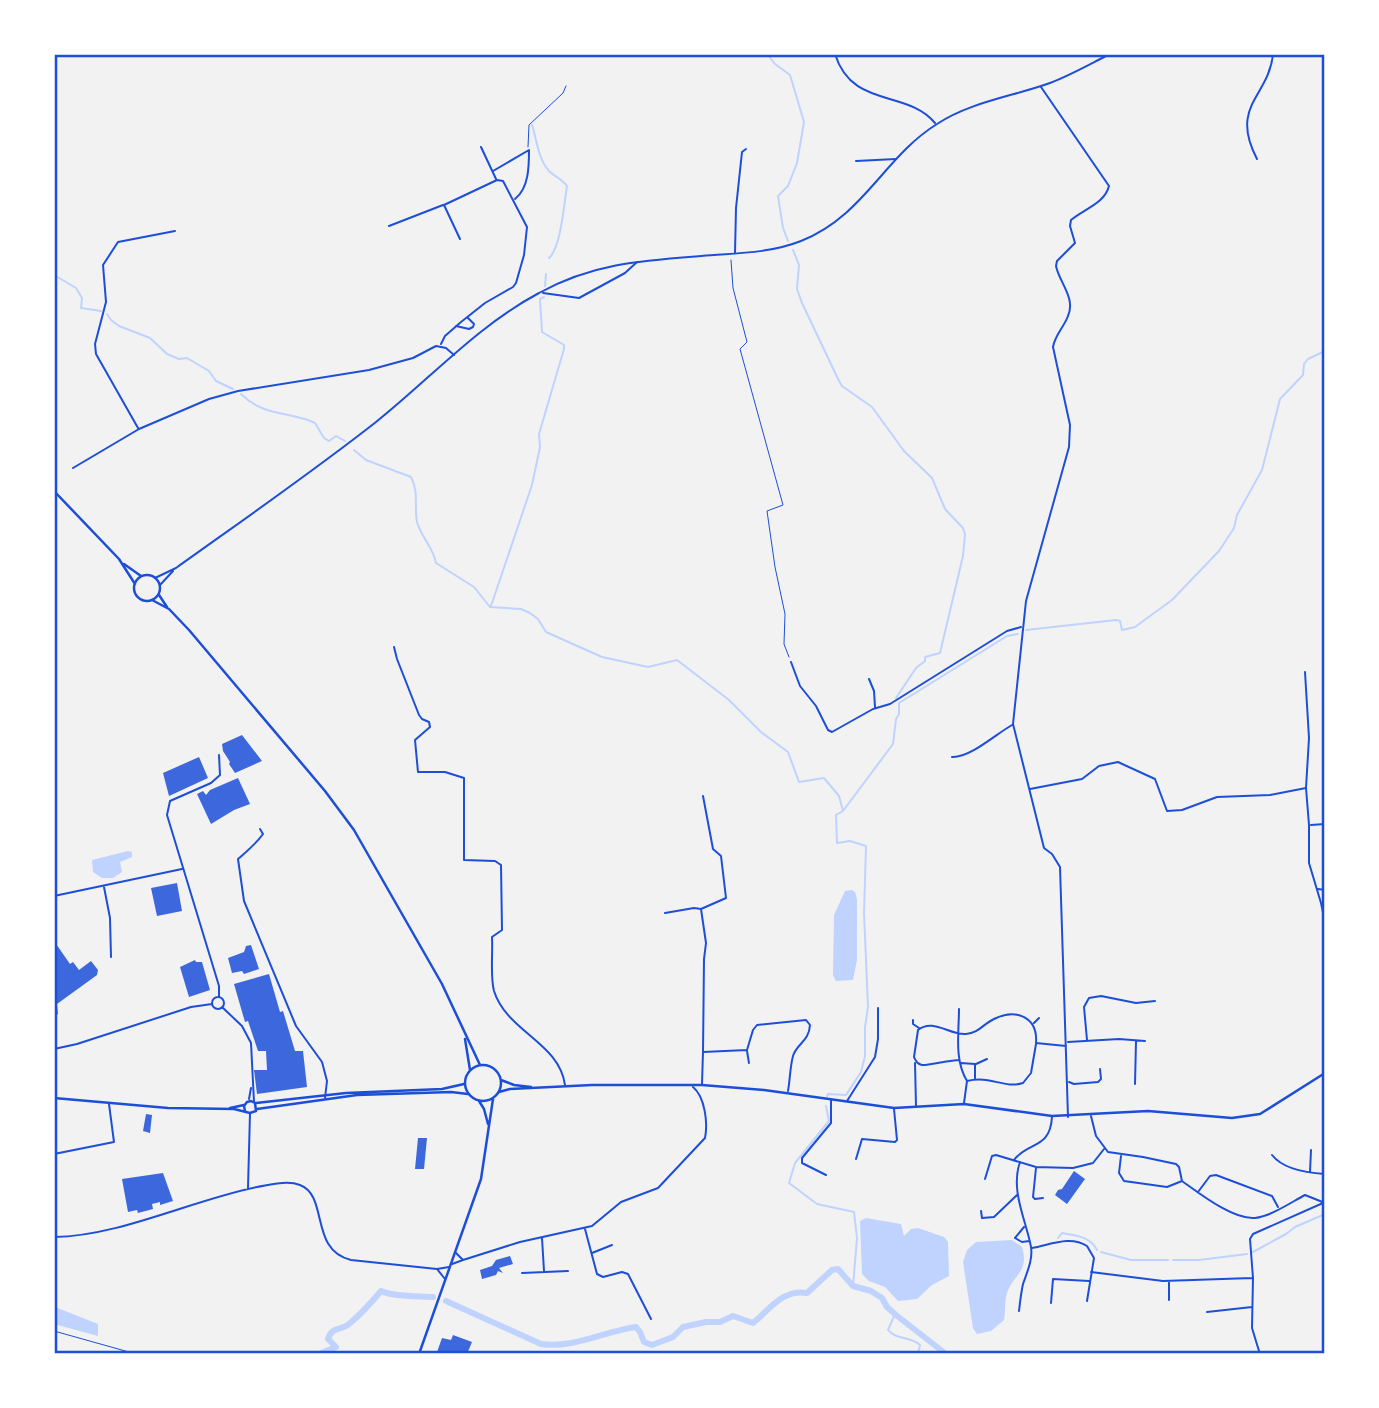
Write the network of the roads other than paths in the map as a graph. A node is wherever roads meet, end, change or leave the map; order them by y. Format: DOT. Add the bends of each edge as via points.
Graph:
graph roads {
  1 [pos="835,54"];
  2 [pos="1110,54"];
  3 [pos="1273,54"];
  4 [pos="566,86"];
  5 [pos="1040,86"];
  6 [pos="936,124"];
  7 [pos="481,147"];
  8 [pos="746,149"];
  9 [pos="528,150"];
  10 [pos="897,159"];
  11 [pos="1257,159"];
  12 [pos="856,161"];
  13 [pos="493,171"];
  14 [pos="497,180"];
  15 [pos="514,199"];
  16 [pos="444,205"];
  17 [pos="389,226"];
  18 [pos="175,231"];
  19 [pos="460,239"];
  20 [pos="733,254"];
  21 [pos="637,261"];
  22 [pos="541,291"];
  23 [pos="467,317"];
  24 [pos="456,326"];
  25 [pos="440,345"];
  26 [pos="454,355"];
  27 [pos="139,429"];
  28 [pos="73,468"];
  29 [pos="54,491"];
  30 [pos="119,559"];
  31 [pos="176,568"];
  32 [pos="142,576"];
  33 [pos="155,578"];
  34 [pos="135,584"];
  35 [pos="160,585"];
  36 [pos="159,593"];
  37 [pos="152,600"];
  38 [pos="169,610"];
  39 [pos="1022,627"];
  40 [pos="394,647"];
  41 [pos="791,662"];
  42 [pos="1305,672"];
  43 [pos="869,679"];
  44 [pos="875,708"];
  45 [pos="1013,724"];
  46 [pos="219,755"];
  47 [pos="952,757"];
  48 [pos="1306,788"];
  49 [pos="1029,789"];
  50 [pos="703,796"];
  51 [pos="1325,824"];
  52 [pos="1310,825"];
  53 [pos="260,829"];
  54 [pos="184,869"];
  55 [pos="104,886"];
  56 [pos="1317,889"];
  57 [pos="1325,890"];
  58 [pos="54,896"];
  59 [pos="701,909"];
  60 [pos="664,913"];
  61 [pos="1325,922"];
  62 [pos="111,957"];
  63 [pos="219,997"];
  64 [pos="1155,1000"];
  65 [pos="212,1004"];
  66 [pos="222,1007"];
  67 [pos="877,1008"];
  68 [pos="959,1009"];
  69 [pos="1039,1018"];
  70 [pos="913,1020"];
  71 [pos="1033,1024"];
  72 [pos="920,1028"];
  73 [pos="464,1032"];
  74 [pos="959,1034"];
  75 [pos="1087,1040"];
  76 [pos="1136,1040"];
  77 [pos="1145,1041"];
  78 [pos="1067,1042"];
  79 [pos="1037,1043"];
  80 [pos="1067,1046"];
  81 [pos="54,1049"];
  82 [pos="747,1050"];
  83 [pos="703,1052"];
  84 [pos="987,1059"];
  85 [pos="915,1061"];
  86 [pos="959,1061"];
  87 [pos="749,1063"];
  88 [pos="975,1064"];
  89 [pos="480,1065"];
  90 [pos="1100,1069"];
  91 [pos="470,1070"];
  92 [pos="1325,1073"];
  93 [pos="975,1079"];
  94 [pos="501,1080"];
  95 [pos="967,1081"];
  96 [pos="1068,1082"];
  97 [pos="252,1083"];
  98 [pos="464,1084"];
  99 [pos="1135,1084"];
  100 [pos="690,1085"];
  101 [pos="702,1085"];
  102 [pos="565,1086"];
  103 [pos="548,1087"];
  104 [pos="499,1092"];
  105 [pos="788,1093"];
  106 [pos="467,1094"];
  107 [pos="326,1096"];
  108 [pos="54,1098"];
  109 [pos="493,1099"];
  110 [pos="831,1099"];
  111 [pos="286,1101"];
  112 [pos="479,1101"];
  113 [pos="847,1102"];
  114 [pos="108,1103"];
  115 [pos="246,1103"];
  116 [pos="255,1103"];
  117 [pos="964,1104"];
  118 [pos="279,1105"];
  119 [pos="916,1107"];
  120 [pos="223,1108"];
  121 [pos="894,1108"];
  122 [pos="257,1109"];
  123 [pos="245,1111"];
  124 [pos="250,1114"];
  125 [pos="1091,1115"];
  126 [pos="1052,1116"];
  127 [pos="1068,1117"];
  128 [pos="489,1128"];
  129 [pos="1104,1149"];
  130 [pos="1311,1150"];
  131 [pos="54,1154"];
  132 [pos="1121,1154"];
  133 [pos="1272,1156"];
  134 [pos="856,1158"];
  135 [pos="1014,1160"];
  136 [pos="1020,1162"];
  137 [pos="1036,1167"];
  138 [pos="1310,1174"];
  139 [pos="1325,1174"];
  140 [pos="826,1175"];
  141 [pos="985,1179"];
  142 [pos="1182,1181"];
  143 [pos="248,1189"];
  144 [pos="1198,1192"];
  145 [pos="1018,1195"];
  146 [pos="1043,1198"];
  147 [pos="1325,1203"];
  148 [pos="1279,1208"];
  149 [pos="981,1212"];
  150 [pos="1024,1226"];
  151 [pos="585,1228"];
  152 [pos="54,1237"];
  153 [pos="542,1237"];
  154 [pos="1029,1241"];
  155 [pos="612,1245"];
  156 [pos="1031,1248"];
  157 [pos="456,1252"];
  158 [pos="592,1254"];
  159 [pos="463,1260"];
  160 [pos="451,1266"];
  161 [pos="437,1269"];
  162 [pos="544,1271"];
  163 [pos="568,1271"];
  164 [pos="1091,1272"];
  165 [pos="522,1273"];
  166 [pos="1253,1278"];
  167 [pos="446,1280"];
  168 [pos="1090,1281"];
  169 [pos="1169,1281"];
  170 [pos="1169,1300"];
  171 [pos="1087,1301"];
  172 [pos="1051,1303"];
  173 [pos="1253,1307"];
  174 [pos="1019,1311"];
  175 [pos="1207,1311"];
  176 [pos="651,1319"];
  177 [pos="419,1354"];
  178 [pos="1257,1354"];
  1 -- 6 [label="street" via="848,79 862,89 921,111"];
  2 -- 5 [label="street"];
  3 -- 11 [label="street" via="1249,111 1248,141"];
  4 -- 9 [label="lane" via="529,125"];
  5 -- 6 [label="street"];
  5 -- 39 [label="street" via="1109,188 1071,220 1075,245 1056,266 1070,305 1053,347 1070,441"];
  6 -- 10 [label="street"];
  7 -- 13 [label="street"];
  8 -- 20 [label="street" via="739,172"];
  9 -- 13 [label="street"];
  9 -- 15 [label="street" via="528,177"];
  10 -- 12 [label="street"];
  10 -- 20 [label="street" via="856,206 832,225 780,248"];
  13 -- 14 [label="street"];
  14 -- 15 [label="street" via="503,181"];
  14 -- 16 [label="street"];
  15 -- 23 [label="street" via="527,227 516,283"];
  16 -- 17 [label="street"];
  16 -- 19 [label="street"];
  18 -- 27 [label="street" via="118,242 103,265 106,302 95,349"];
  20 -- 21 [label="street"];
  21 -- 22 [label="street" via="583,272"];
  21 -- 22 [label="street" via="625,273 579,298"];
  22 -- 26 [label="street" via="495,320"];
  23 -- 24 [label="street"];
  23 -- 24 [label="street" via="473,327"];
  24 -- 25 [label="street"];
  25 -- 26 [label="street"];
  25 -- 27 [label="street" via="369,370 209,399"];
  26 -- 31 [label="street" via="348,444"];
  27 -- 28 [label="street"];
  29 -- 30 [label="main road"];
  30 -- 32 [label="main road"];
  30 -- 34 [label="main road"];
  31 -- 33 [label="street"];
  31 -- 35 [label="street"];
  32 -- 33 [label="main road"];
  32 -- 34 [label="main road"];
  33 -- 35 [label="main road"];
  34 -- 37 [label="main road" via="140,598"];
  35 -- 36 [label="main road"];
  36 -- 37 [label="main road"];
  36 -- 38 [label="main road"];
  37 -- 38 [label="main road"];
  38 -- 73 [label="main road" via="354,830 442,984"];
  39 -- 44 [label="street" via="1007,631 890,704"];
  39 -- 45 [label="street"];
  40 -- 102 [label="street" via="419,715 430,727 415,740 418,772 464,778 464,860 501,865 502,930 492,937 494,990 524,1032 555,1059"];
  41 -- 44 [label="street" via="800,686 829,731"];
  42 -- 48 [label="street"];
  43 -- 44 [label="street"];
  45 -- 47 [label="street" via="968,753"];
  45 -- 49 [label="street"];
  46 -- 54 [label="street" via="220,775 170,801 167,815"];
  48 -- 49 [label="street" via="1217,797 1167,811 1155,779 1118,762 1099,766 1082,779"];
  48 -- 52 [label="street"];
  49 -- 78 [label="street" via="1044,848 1060,867"];
  50 -- 59 [label="street" via="713,849 721,856 726,898"];
  51 -- 52 [label="street"];
  52 -- 56 [label="street" via="1309,863"];
  53 -- 107 [label="street" via="262,836 238,859 244,901 296,1026 322,1062"];
  54 -- 55 [label="street"];
  54 -- 63 [label="street"];
  55 -- 58 [label="street"];
  55 -- 62 [label="street"];
  56 -- 57 [label="street"];
  56 -- 61 [label="street"];
  59 -- 60 [label="street"];
  59 -- 83 [label="street" via="706,943"];
  63 -- 65 [label="street"];
  63 -- 66 [label="street"];
  64 -- 75 [label="street" via="1136,1003 1089,998 1084,1007"];
  65 -- 66 [label="street"];
  65 -- 81 [label="street"];
  66 -- 97 [label="street" via="242,1026 251,1043"];
  67 -- 113 [label="street" via="875,1057"];
  68 -- 74 [label="street"];
  69 -- 71 [label="street"];
  70 -- 72 [label="street"];
  71 -- 74 [label="street" via="1023,1016 1002,1016 976,1033"];
  71 -- 79 [label="street"];
  72 -- 74 [label="street" via="934,1026"];
  72 -- 85 [label="street"];
  73 -- 89 [label="main road"];
  73 -- 91 [label="main road"];
  74 -- 86 [label="street"];
  75 -- 76 [label="street"];
  75 -- 78 [label="street"];
  76 -- 77 [label="street"];
  76 -- 99 [label="street"];
  78 -- 80 [label="street"];
  79 -- 80 [label="street"];
  79 -- 93 [label="street" via="1031,1073 1023,1083 1009,1086"];
  80 -- 96 [label="street"];
  82 -- 83 [label="street"];
  82 -- 87 [label="street"];
  82 -- 105 [label="street" via="757,1025 802,1019 809,1023 807,1040 794,1053"];
  83 -- 101 [label="street"];
  84 -- 88 [label="street"];
  85 -- 86 [label="street" via="924,1066"];
  85 -- 119 [label="street"];
  86 -- 88 [label="street"];
  86 -- 95 [label="street"];
  88 -- 93 [label="street"];
  89 -- 91 [label="main road"];
  89 -- 94 [label="main road" via="492,1067"];
  90 -- 96 [label="street" via="1098,1082"];
  91 -- 98 [label="main road"];
  92 -- 125 [label="main road" via="1253,1116 1148,1111"];
  93 -- 95 [label="street"];
  94 -- 103 [label="main road"];
  94 -- 104 [label="main road"];
  95 -- 117 [label="street"];
  96 -- 127 [label="street"];
  97 -- 115 [label="street"];
  97 -- 116 [label="street"];
  98 -- 106 [label="main road"];
  98 -- 107 [label="main road"];
  100 -- 101 [label="main road"];
  100 -- 102 [label="main road"];
  100 -- 151 [label="street" via="700,1094 705,1138 658,1188 631,1197"];
  101 -- 105 [label="main road"];
  102 -- 103 [label="main road"];
  103 -- 104 [label="main road"];
  104 -- 109 [label="main road"];
  105 -- 110 [label="main road"];
  106 -- 107 [label="main road"];
  106 -- 112 [label="main road"];
  107 -- 111 [label="main road"];
  107 -- 118 [label="main road"];
  108 -- 114 [label="main road"];
  109 -- 112 [label="main road"];
  109 -- 128 [label="main road"];
  110 -- 113 [label="main road"];
  110 -- 140 [label="street" via="831,1123 802,1158 802,1163"];
  111 -- 116 [label="main road"];
  111 -- 118 [label="main road"];
  112 -- 128 [label="main road"];
  113 -- 121 [label="main road"];
  114 -- 120 [label="main road"];
  114 -- 131 [label="street" via="114,1142"];
  115 -- 116 [label="main road"];
  115 -- 120 [label="main road"];
  115 -- 123 [label="main road"];
  116 -- 122 [label="main road"];
  117 -- 119 [label="main road"];
  117 -- 126 [label="main road"];
  118 -- 122 [label="main road"];
  119 -- 121 [label="main road"];
  120 -- 123 [label="main road"];
  121 -- 134 [label="street" via="897,1140 862,1139"];
  122 -- 124 [label="main road"];
  123 -- 124 [label="main road"];
  124 -- 143 [label="street"];
  125 -- 127 [label="main road"];
  125 -- 129 [label="street"];
  126 -- 127 [label="main road"];
  126 -- 135 [label="street" via="1042,1142"];
  128 -- 157 [label="main road" via="481,1179"];
  129 -- 132 [label="street"];
  129 -- 137 [label="street" via="1086,1166"];
  130 -- 138 [label="street"];
  132 -- 142 [label="street" via="1175,1164"];
  132 -- 142 [label="street" via="1121,1179 1131,1184 1167,1187"];
  133 -- 138 [label="street"];
  135 -- 136 [label="street"];
  135 -- 141 [label="street" via="992,1156"];
  136 -- 137 [label="street"];
  136 -- 145 [label="street"];
  137 -- 146 [label="street" via="1033,1196"];
  138 -- 139 [label="street"];
  142 -- 144 [label="street"];
  143 -- 152 [label="street" via="101,1230"];
  143 -- 161 [label="street" via="287,1183 306,1189 326,1241 346,1258"];
  144 -- 148 [label="street" via="1245,1218"];
  144 -- 148 [label="street" via="1216,1175 1272,1196"];
  145 -- 149 [label="street" via="995,1217 982,1218"];
  145 -- 150 [label="street"];
  147 -- 148 [label="street" via="1305,1195"];
  147 -- 166 [label="street" via="1253,1234 1249,1246"];
  150 -- 154 [label="street"];
  150 -- 154 [label="street" via="1016,1238"];
  151 -- 153 [label="street"];
  151 -- 158 [label="street"];
  153 -- 159 [label="street"];
  153 -- 162 [label="street"];
  154 -- 156 [label="street"];
  155 -- 158 [label="street"];
  156 -- 164 [label="street" via="1059,1241 1082,1242 1093,1254"];
  156 -- 174 [label="street"];
  157 -- 159 [label="street"];
  157 -- 160 [label="main road"];
  158 -- 176 [label="street" via="598,1276 628,1274"];
  159 -- 160 [label="street"];
  160 -- 161 [label="street"];
  160 -- 167 [label="main road"];
  161 -- 167 [label="street"];
  162 -- 163 [label="street"];
  162 -- 165 [label="street"];
  164 -- 168 [label="street"];
  164 -- 169 [label="street"];
  166 -- 169 [label="street"];
  166 -- 173 [label="street"];
  167 -- 177 [label="main road"];
  168 -- 171 [label="street"];
  168 -- 172 [label="street" via="1053,1279"];
  169 -- 170 [label="street"];
  173 -- 175 [label="street"];
  173 -- 178 [label="street"];
}
